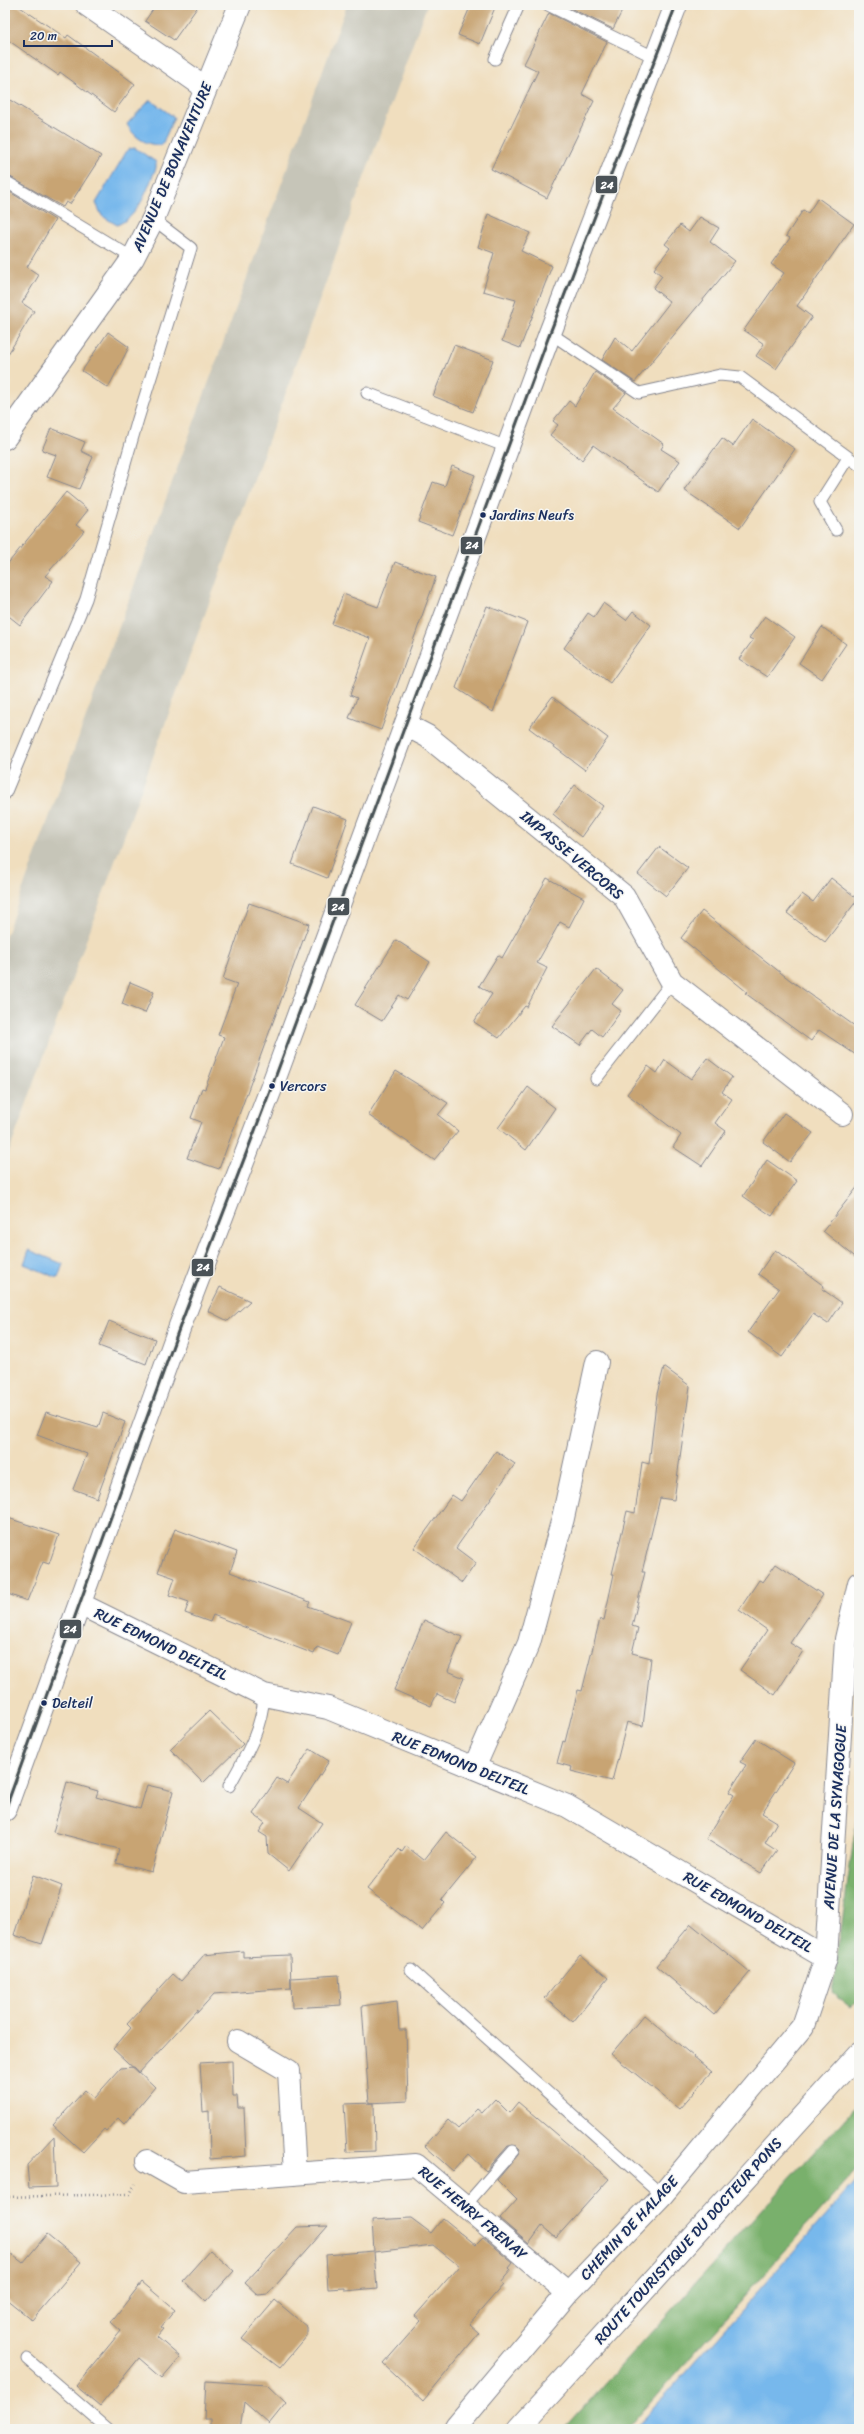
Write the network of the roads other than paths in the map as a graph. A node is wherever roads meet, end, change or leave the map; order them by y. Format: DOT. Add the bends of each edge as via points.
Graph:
graph roads {
  1 [pos="86,5"];
  2 [pos="240,5"];
  3 [pos="519,5"];
  4 [pos="548,5"];
  5 [pos="676,5"];
  6 [pos="656,58"];
  7 [pos="495,59"];
  8 [pos="206,88"];
  9 [pos="5,181"];
  10 [pos="153,219"];
  11 [pos="133,258"];
  12 [pos="550,333"];
  13 [pos="368,393"];
  14 [pos="5,438"];
  15 [pos="507,447"];
  16 [pos="848,458"];
  17 [pos="859,465"];
  18 [pos="836,530"];
  19 [pos="406,726"];
  20 [pos="5,794"];
  21 [pos="672,982"];
  22 [pos="596,1079"];
  23 [pos="842,1114"];
  24 [pos="598,1362"];
  25 [pos="859,1583"];
  26 [pos="80,1604"];
  27 [pos="264,1695"];
  28 [pos="474,1768"];
  29 [pos="229,1786"];
  30 [pos="5,1810"];
  31 [pos="826,1958"];
  32 [pos="411,1970"];
  33 [pos="804,2026"];
  34 [pos="238,2041"];
  35 [pos="859,2054"];
  36 [pos="513,2151"];
  37 [pos="148,2161"];
  38 [pos="295,2174"];
  39 [pos="662,2195"];
  40 [pos="465,2206"];
  41 [pos="568,2292"];
  42 [pos="27,2359"];
  43 [pos="452,2428"];
  44 [pos="108,2429"];
  45 [pos="518,2429"];
  1 -- 8 [label="main road"];
  2 -- 8 [label="main road, AVENUE DE BONAVENTURE"];
  3 -- 7 [label="lane"];
  4 -- 6 [label="lane"];
  5 -- 6 [label="main road"];
  6 -- 12 [label="main road"];
  8 -- 10 [label="main road, AVENUE DE BONAVENTURE"];
  9 -- 11 [label="lane"];
  10 -- 11 [label="main road, AVENUE DE BONAVENTURE"];
  10 -- 20 [label="lane" via="191,248 138,418 86,599"];
  11 -- 14 [label="main road, AVENUE DE BONAVENTURE"];
  12 -- 15 [label="main road"];
  12 -- 16 [label="lane" via="639,393 720,375 740,376"];
  13 -- 15 [label="lane"];
  15 -- 19 [label="main road"];
  16 -- 17 [label="lane"];
  16 -- 18 [label="lane" via="820,502"];
  19 -- 21 [label="main road, IMPASSE VERCORS" via="427,736 624,896"];
  19 -- 26 [label="main road" via="180,1326"];
  21 -- 22 [label="lane"];
  21 -- 23 [label="main road, IMPASSE VERCORS"];
  24 -- 28 [label="main road" via="563,1518 529,1643"];
  25 -- 31 [label="main road, AVENUE DE LA SYNAGOGUE" via="846,1639"];
  26 -- 27 [label="main road, RUE EDMOND DELTEIL"];
  26 -- 30 [label="main road"];
  27 -- 28 [label="main road, RUE EDMOND DELTEIL" via="328,1708"];
  27 -- 29 [label="lane" via="263,1711 256,1736"];
  28 -- 31 [label="main road, RUE EDMOND DELTEIL" via="567,1806"];
  31 -- 33 [label="main road, AVENUE DE LA SYNAGOGUE"];
  32 -- 39 [label="lane"];
  33 -- 39 [label="main road, CHEMIN DE HALAGE"];
  34 -- 38 [label="main road" via="289,2071"];
  35 -- 45 [label="main road, ROUTE TOURISTIQUE DU DOCTEUR PONS"];
  36 -- 40 [label="lane"];
  37 -- 38 [label="main road, RUE HENRY FRENAY" via="184,2182"];
  38 -- 40 [label="main road, RUE HENRY FRENAY" via="416,2165"];
  39 -- 41 [label="main road, CHEMIN DE HALAGE"];
  40 -- 41 [label="main road, RUE HENRY FRENAY"];
  41 -- 43 [label="main road, CHEMIN DE HALAGE"];
  42 -- 44 [label="lane"];
}
